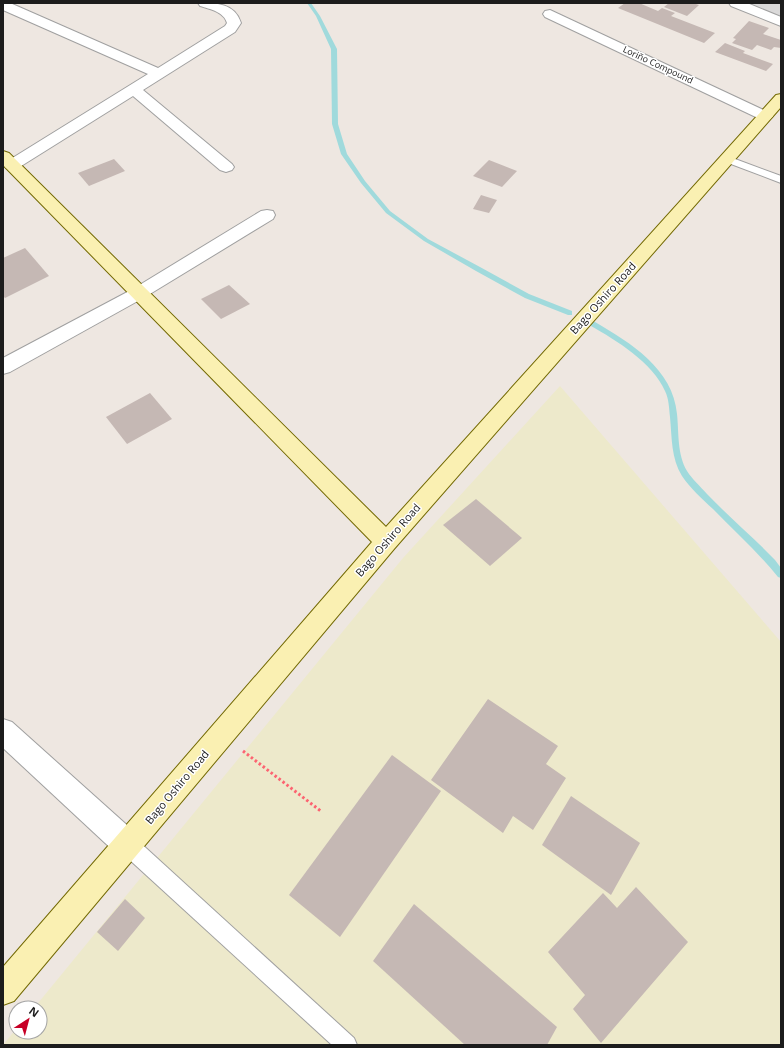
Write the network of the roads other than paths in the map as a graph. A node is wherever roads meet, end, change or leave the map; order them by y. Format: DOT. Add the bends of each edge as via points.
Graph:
graph roads {
  1 [pos="205,3"];
  2 [pos="736,3"];
  3 [pos="3,4"];
  4 [pos="550,14"];
  5 [pos="781,22"];
  6 [pos="160,74"];
  7 [pos="134,90"];
  8 [pos="781,98"];
  9 [pos="765,116"];
  10 [pos="727,159"];
  11 [pos="8,160"];
  12 [pos="226,167"];
  13 [pos="781,180"];
  14 [pos="267,214"];
  15 [pos="139,293"];
  16 [pos="3,367"];
  17 [pos="386,542"];
  18 [pos="3,731"];
  19 [pos="128,845"];
  20 [pos="3,990"];
  21 [pos="347,1045"];
  1 -- 6 [label="street" via="230,14 234,24 223,35"];
  2 -- 5 [label="street"];
  3 -- 6 [label="street"];
  4 -- 9 [label="street, Loriño Compound"];
  6 -- 7 [label="street"];
  7 -- 11 [label="street"];
  7 -- 12 [label="street"];
  8 -- 9 [label="street, Bago Oshiro Road"];
  9 -- 10 [label="street, Bago Oshiro Road"];
  10 -- 13 [label="lane"];
  10 -- 17 [label="street, Bago Oshiro Road"];
  11 -- 15 [label="street"];
  14 -- 15 [label="street"];
  15 -- 16 [label="street"];
  15 -- 17 [label="street"];
  17 -- 19 [label="street, Bago Oshiro Road"];
  18 -- 19 [label="street"];
  19 -- 20 [label="street, Bago Oshiro Road"];
  19 -- 21 [label="lane"];
}
